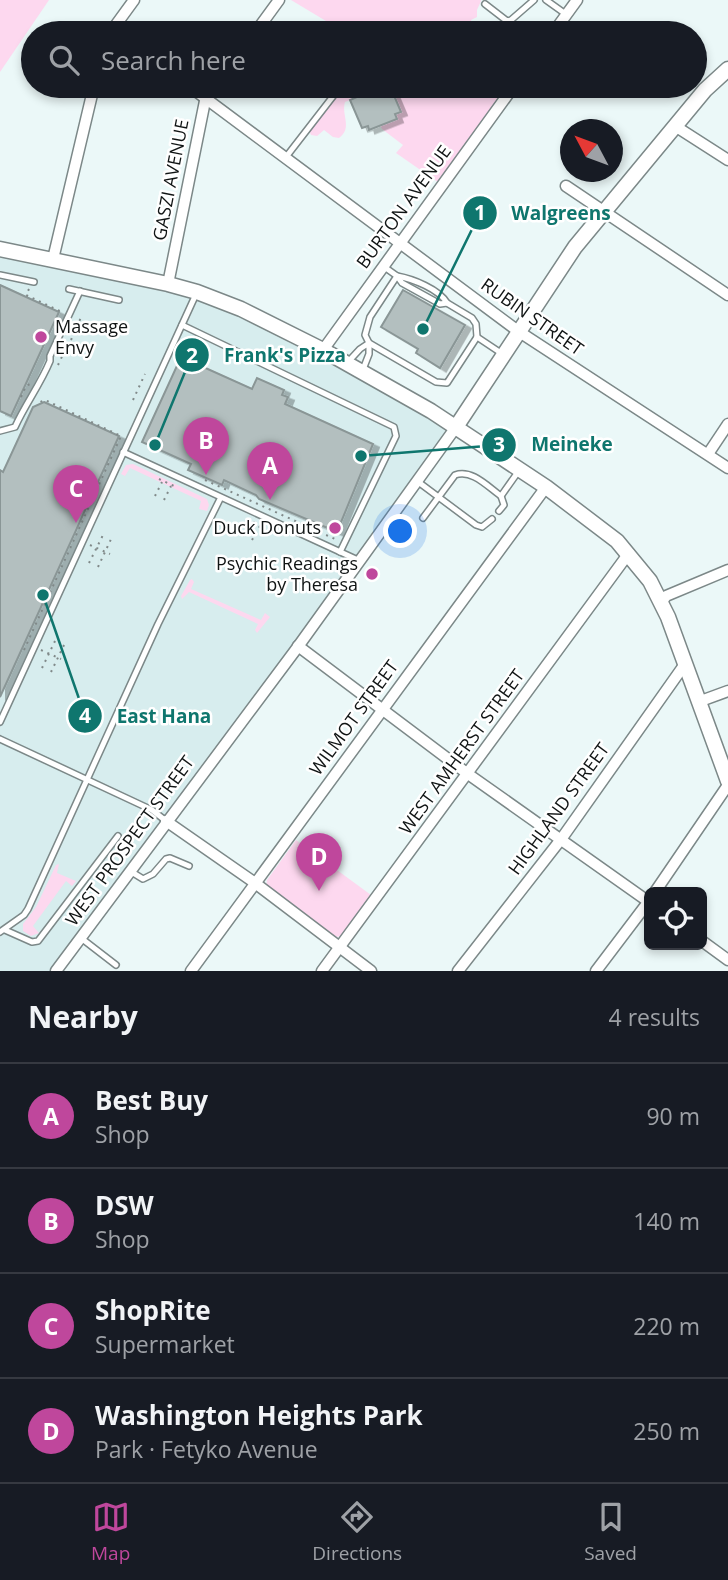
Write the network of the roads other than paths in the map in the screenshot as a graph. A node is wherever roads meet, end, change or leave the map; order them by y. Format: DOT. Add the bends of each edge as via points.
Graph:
graph roads {
  1 [pos="134,0"];
  2 [pos="279,0"];
  3 [pos="534,0"];
  4 [pos="546,0"];
  5 [pos="577,0"];
  6 [pos="485,4"];
  7 [pos="567,15"];
  8 [pos="120,21"];
  9 [pos="264,21"];
  10 [pos="562,21"];
  11 [pos="728,69"];
  12 [pos="707,88"];
  13 [pos="91,98"];
  14 [pos="332,98"];
  15 [pos="505,98"];
  16 [pos="698,98"];
  17 [pos="207,99"];
  18 [pos="675,126"];
  19 [pos="286,157"];
  20 [pos="728,160"];
  21 [pos="566,186"];
  22 [pos="603,213"];
  23 [pos="399,243"];
  24 [pos="0,249"];
  25 [pos="53,259"];
  26 [pos="383,266"];
  27 [pos="0,275"];
  28 [pos="397,276"];
  29 [pos="34,282"];
  30 [pos="168,284"];
  31 [pos="69,289"];
  32 [pos="80,291"];
  33 [pos="197,292"];
  34 [pos="728,295"];
  35 [pos="119,300"];
  36 [pos="182,325"];
  37 [pos="518,331"];
  38 [pos="477,337"];
  39 [pos="369,343"];
  40 [pos="323,350"];
  41 [pos="503,355"];
  42 [pos="347,363"];
  43 [pos="362,372"];
  44 [pos="728,424"];
  45 [pos="456,427"];
  46 [pos="0,431"];
  47 [pos="123,452"];
  48 [pos="708,454"];
  49 [pos="728,468"];
  50 [pos="520,469"];
  51 [pos="418,481"];
  52 [pos="547,487"];
  53 [pos="501,496"];
  54 [pos="439,497"];
  55 [pos="220,499"];
  56 [pos="499,511"];
  57 [pos="423,519"];
  58 [pos="492,519"];
  59 [pos="340,552"];
  60 [pos="629,554"];
  61 [pos="360,561"];
  62 [pos="728,570"];
  63 [pos="661,603"];
  64 [pos="298,646"];
  65 [pos="685,664"];
  66 [pos="728,691"];
  67 [pos="698,702"];
  68 [pos="382,709"];
  69 [pos="0,722"];
  70 [pos="0,739"];
  71 [pos="468,774"];
  72 [pos="88,779"];
  73 [pos="728,783"];
  74 [pos="166,821"];
  75 [pos="118,836"];
  76 [pos="562,838"];
  77 [pos="189,866"];
  78 [pos="130,871"];
  79 [pos="255,883"];
  80 [pos="658,887"];
  81 [pos="644,898"];
  82 [pos="644,909"];
  83 [pos="3,931"];
  84 [pos="81,938"];
  85 [pos="707,944"];
  86 [pos="339,947"];
  87 [pos="728,960"];
  88 [pos="116,965"];
  89 [pos="56,971"];
  90 [pos="191,971"];
  91 [pos="322,971"];
  92 [pos="371,971"];
  93 [pos="458,971"];
  94 [pos="596,971"];
  1 -- 8 [label="street"];
  2 -- 9 [label="street"];
  3 -- 6 [label="lane" via="507,21"];
  4 -- 7 [label="lane"];
  5 -- 7 [label="street"];
  7 -- 10 [label="street"];
  11 -- 12 [label="street"];
  13 -- 25 [label="street"];
  14 -- 19 [label="lane"];
  15 -- 23 [label="street, BURTON AVENUE"];
  16 -- 18 [label="street"];
  17 -- 19 [label="street, RUBIN STREET"];
  17 -- 30 [label="street, GASZI AVENUE"];
  18 -- 20 [label="street"];
  18 -- 22 [label="street"];
  19 -- 23 [label="street, RUBIN STREET"];
  21 -- 22 [label="street"];
  22 -- 34 [label="street"];
  22 -- 37 [label="street"];
  23 -- 26 [label="street, BURTON AVENUE"];
  23 -- 37 [label="street, RUBIN STREET"];
  24 -- 25 [label="street"];
  25 -- 30 [label="street"];
  26 -- 28 [label="lane"];
  26 -- 40 [label="street, BURTON AVENUE"];
  27 -- 29 [label="lane"];
  28 -- 38 [label="lane" via="411,279 472,318"];
  28 -- 39 [label="lane" via="365,328"];
  30 -- 33 [label="street"];
  31 -- 32 [label="lane"];
  32 -- 35 [label="lane"];
  32 -- 46 [label="lane" via="38,389 15,427"];
  33 -- 36 [label="lane"];
  33 -- 40 [label="street"];
  36 -- 47 [label="lane"];
  36 -- 59 [label="lane" via="394,427 396,436"];
  37 -- 41 [label="street"];
  37 -- 48 [label="street, RUBIN STREET"];
  38 -- 39 [label="lane" via="452,377 442,384"];
  38 -- 41 [label="lane"];
  39 -- 42 [label="lane"];
  39 -- 43 [label="lane"];
  40 -- 42 [label="street"];
  41 -- 45 [label="street"];
  42 -- 43 [label="street"];
  43 -- 45 [label="street"];
  44 -- 48 [label="street"];
  45 -- 50 [label="street"];
  45 -- 51 [label="street, WEST PROSPECT STREET"];
  47 -- 55 [label="lane"];
  47 -- 69 [label="lane"];
  48 -- 49 [label="street, RUBIN STREET"];
  50 -- 52 [label="street"];
  50 -- 53 [label="lane"];
  51 -- 54 [label="lane"];
  51 -- 61 [label="street, WEST PROSPECT STREET"];
  52 -- 60 [label="street"];
  52 -- 68 [label="street, WILMOT STREET"];
  53 -- 54 [label="lane" via="463,472 455,475"];
  53 -- 56 [label="lane" via="504,505"];
  54 -- 57 [label="lane"];
  54 -- 58 [label="lane" via="476,525 482,527"];
  55 -- 59 [label="lane"];
  55 -- 72 [label="lane"];
  59 -- 61 [label="lane"];
  60 -- 63 [label="street"];
  60 -- 71 [label="street, WEST AMHERST STREET"];
  61 -- 64 [label="street, WEST PROSPECT STREET"];
  62 -- 63 [label="street" via="666,596"];
  63 -- 65 [label="street"];
  64 -- 68 [label="street"];
  64 -- 74 [label="street, WEST PROSPECT STREET"];
  65 -- 67 [label="street"];
  65 -- 76 [label="street, HIGHLAND STREET"];
  66 -- 67 [label="street"];
  67 -- 73 [label="street"];
  68 -- 71 [label="street"];
  68 -- 79 [label="street, WILMOT STREET"];
  70 -- 72 [label="lane"];
  71 -- 76 [label="street"];
  71 -- 86 [label="street, WEST AMHERST STREET"];
  72 -- 74 [label="lane"];
  72 -- 83 [label="lane" via="28,909"];
  73 -- 80 [label="street"];
  74 -- 78 [label="street, WEST PROSPECT STREET"];
  74 -- 79 [label="street"];
  75 -- 83 [label="lane" via="38,941 32,943"];
  76 -- 81 [label="street"];
  76 -- 93 [label="street, HIGHLAND STREET"];
  77 -- 78 [label="lane" via="170,858 148,878"];
  78 -- 84 [label="street, WEST PROSPECT STREET"];
  79 -- 86 [label="street"];
  79 -- 90 [label="street, WILMOT STREET"];
  82 -- 94 [label="street"];
  84 -- 88 [label="lane"];
  84 -- 89 [label="street, WEST PROSPECT STREET"];
  85 -- 87 [label="street"];
  86 -- 91 [label="street, WEST AMHERST STREET"];
  86 -- 92 [label="street"];
}
